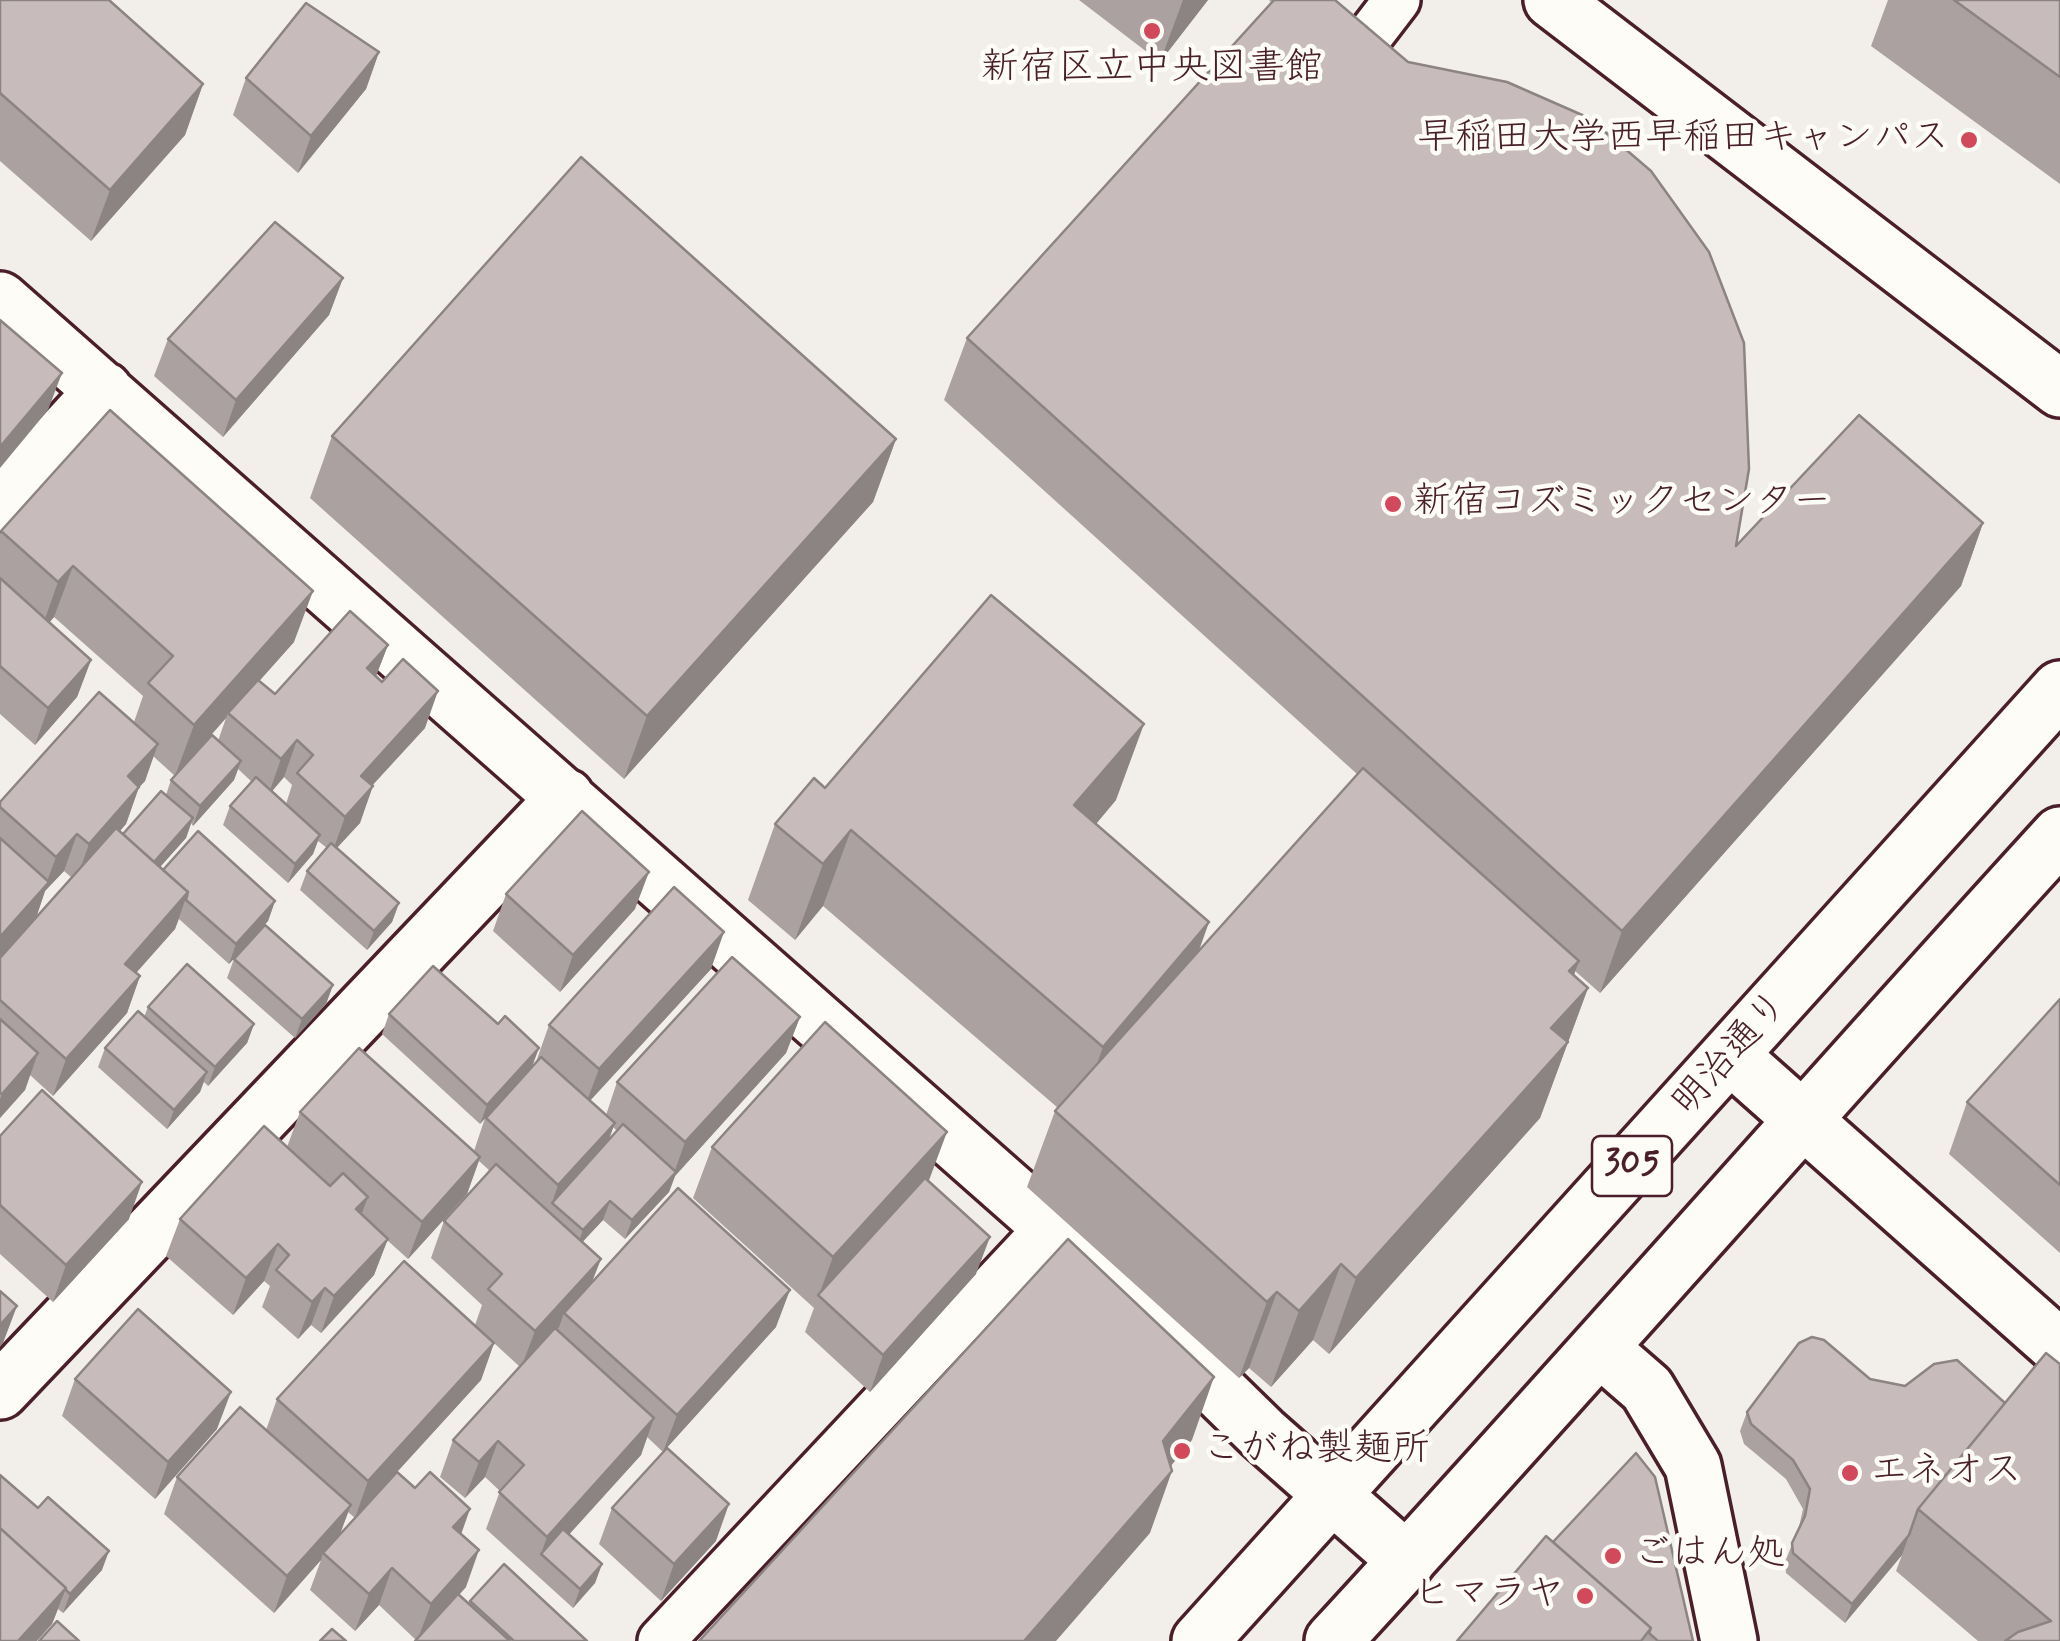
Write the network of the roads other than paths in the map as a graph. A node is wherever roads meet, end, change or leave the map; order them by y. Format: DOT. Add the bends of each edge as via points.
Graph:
graph roads {
  1 [pos="1397,0"];
  2 [pos="1552,0"];
  3 [pos="1335,81"];
  4 [pos="0,300"];
  5 [pos="2060,389"];
  6 [pos="104,390"];
  7 [pos="0,502"];
  8 [pos="2060,688"];
  9 [pos="566,797"];
  10 [pos="2060,835"];
  11 [pos="1731,1056"];
  12 [pos="1804,1121"];
  13 [pos="1050,1226"];
  14 [pos="2060,1348"];
  15 [pos="1601,1349"];
  16 [pos="0,1390"];
  17 [pos="1334,1496"];
  18 [pos="1407,1561"];
  19 [pos="661,1641"];
  20 [pos="1200,1641"];
  21 [pos="1333,1641"];
  22 [pos="1730,1641"];
  1 -- 3 [label="lane"];
  2 -- 5 [label="street"];
  4 -- 6 [label="street"];
  6 -- 7 [label="street"];
  6 -- 9 [label="street"];
  8 -- 11 [label="street, 明治通り / 305"];
  9 -- 13 [label="street"];
  9 -- 16 [label="street"];
  10 -- 12 [label="street, 305"];
  11 -- 12 [label="street"];
  11 -- 17 [label="street, 明治通り / 305"];
  12 -- 14 [label="street"];
  12 -- 15 [label="street, 305"];
  13 -- 17 [label="street"];
  13 -- 19 [label="lane"];
  15 -- 18 [label="street, 305"];
  15 -- 22 [label="street" via="1647,1389 1694,1466"];
  17 -- 18 [label="street"];
  17 -- 20 [label="street, 明治通り / 305"];
  18 -- 21 [label="street, 305"];
}
